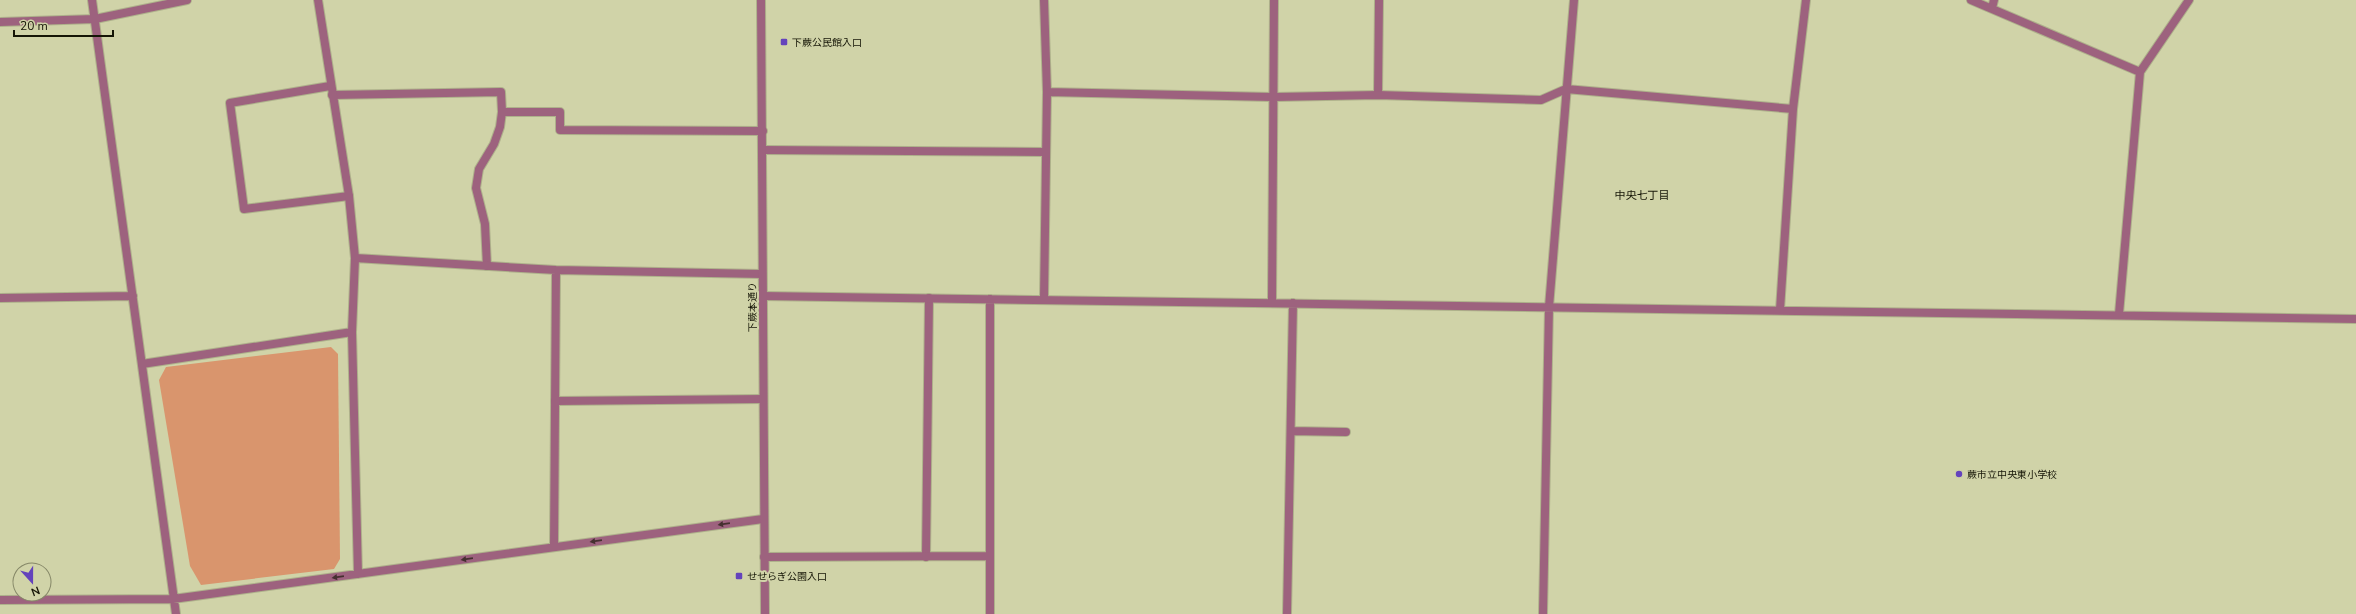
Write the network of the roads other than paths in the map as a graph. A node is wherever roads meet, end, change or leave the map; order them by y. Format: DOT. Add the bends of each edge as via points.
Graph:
graph roads {
  1 [pos="92,0"];
  2 [pos="187,0"];
  3 [pos="318,0"];
  4 [pos="761,0"];
  5 [pos="1044,0"];
  6 [pos="1274,0"];
  7 [pos="1379,0"];
  8 [pos="1574,0"];
  9 [pos="1806,0"];
  10 [pos="1971,0"];
  11 [pos="2189,0"];
  12 [pos="1993,4"];
  13 [pos="95,19"];
  14 [pos="0,22"];
  15 [pos="2140,72"];
  16 [pos="330,86"];
  17 [pos="1566,89"];
  18 [pos="1047,92"];
  19 [pos="332,95"];
  20 [pos="1378,95"];
  21 [pos="1274,97"];
  22 [pos="1793,109"];
  23 [pos="502,112"];
  24 [pos="763,131"];
  25 [pos="763,150"];
  26 [pos="1046,152"];
  27 [pos="349,196"];
  28 [pos="356,258"];
  29 [pos="487,266"];
  30 [pos="556,270"];
  31 [pos="762,274"];
  32 [pos="133,296"];
  33 [pos="762,296"];
  34 [pos="0,298"];
  35 [pos="929,298"];
  36 [pos="990,299"];
  37 [pos="1044,299"];
  38 [pos="1272,302"];
  39 [pos="1293,303"];
  40 [pos="1549,307"];
  41 [pos="1780,310"];
  42 [pos="2119,314"];
  43 [pos="2356,319"];
  44 [pos="352,332"];
  45 [pos="142,364"];
  46 [pos="763,399"];
  47 [pos="555,401"];
  48 [pos="1291,431"];
  49 [pos="1346,432"];
  50 [pos="763,519"];
  51 [pos="554,547"];
  52 [pos="990,556"];
  53 [pos="764,557"];
  54 [pos="926,557"];
  55 [pos="358,574"];
  56 [pos="173,599"];
  57 [pos="0,600"];
  58 [pos="176,614"];
  59 [pos="765,614"];
  60 [pos="990,614"];
  61 [pos="1287,614"];
  62 [pos="1543,614"];
  1 -- 13 [label="street"];
  2 -- 13 [label="street"];
  3 -- 16 [label="street"];
  4 -- 24 [label="street, 下蕨本通り"];
  5 -- 18 [label="street"];
  6 -- 21 [label="street"];
  7 -- 20 [label="street"];
  8 -- 17 [label="street"];
  9 -- 22 [label="street"];
  10 -- 12 [label="street"];
  11 -- 15 [label="street"];
  12 -- 15 [label="street"];
  13 -- 14 [label="street"];
  13 -- 32 [label="street"];
  15 -- 42 [label="street"];
  16 -- 19 [label="street"];
  16 -- 27 [label="street" via="230,103 244,209"];
  17 -- 20 [label="street" via="1541,100"];
  17 -- 22 [label="street"];
  17 -- 40 [label="street"];
  18 -- 21 [label="street"];
  18 -- 26 [label="street"];
  19 -- 23 [label="street" via="501,92"];
  19 -- 27 [label="street"];
  20 -- 21 [label="street"];
  21 -- 38 [label="street"];
  22 -- 41 [label="street"];
  23 -- 24 [label="street" via="560,112 560,130"];
  23 -- 29 [label="street" via="494,144 479,169 476,188 485,224"];
  24 -- 25 [label="street, 下蕨本通り"];
  25 -- 26 [label="street"];
  25 -- 31 [label="street, 下蕨本通り"];
  26 -- 37 [label="street"];
  27 -- 28 [label="street"];
  28 -- 29 [label="street"];
  28 -- 44 [label="street"];
  29 -- 30 [label="street"];
  30 -- 31 [label="street"];
  30 -- 47 [label="street"];
  31 -- 33 [label="street, 下蕨本通り"];
  32 -- 34 [label="street"];
  32 -- 45 [label="street"];
  33 -- 35 [label="street"];
  33 -- 46 [label="street, 下蕨本通り"];
  35 -- 36 [label="street"];
  35 -- 54 [label="street"];
  36 -- 37 [label="street"];
  36 -- 52 [label="street"];
  37 -- 38 [label="street"];
  38 -- 39 [label="street"];
  39 -- 40 [label="street"];
  39 -- 48 [label="street"];
  40 -- 41 [label="street"];
  40 -- 62 [label="street"];
  41 -- 42 [label="street"];
  42 -- 43 [label="street"];
  44 -- 45 [label="street"];
  44 -- 55 [label="street"];
  45 -- 56 [label="street"];
  46 -- 47 [label="street"];
  46 -- 50 [label="street, 下蕨本通り"];
  47 -- 51 [label="street"];
  48 -- 49 [label="street"];
  48 -- 61 [label="street"];
  50 -- 51 [label="street, one-way"];
  50 -- 53 [label="street, 下蕨本通り"];
  51 -- 55 [label="street, one-way"];
  52 -- 54 [label="street"];
  52 -- 60 [label="street"];
  53 -- 54 [label="street"];
  53 -- 59 [label="street, 下蕨本通り"];
  55 -- 56 [label="street, one-way"];
  56 -- 57 [label="street"];
  56 -- 58 [label="street"];
}
